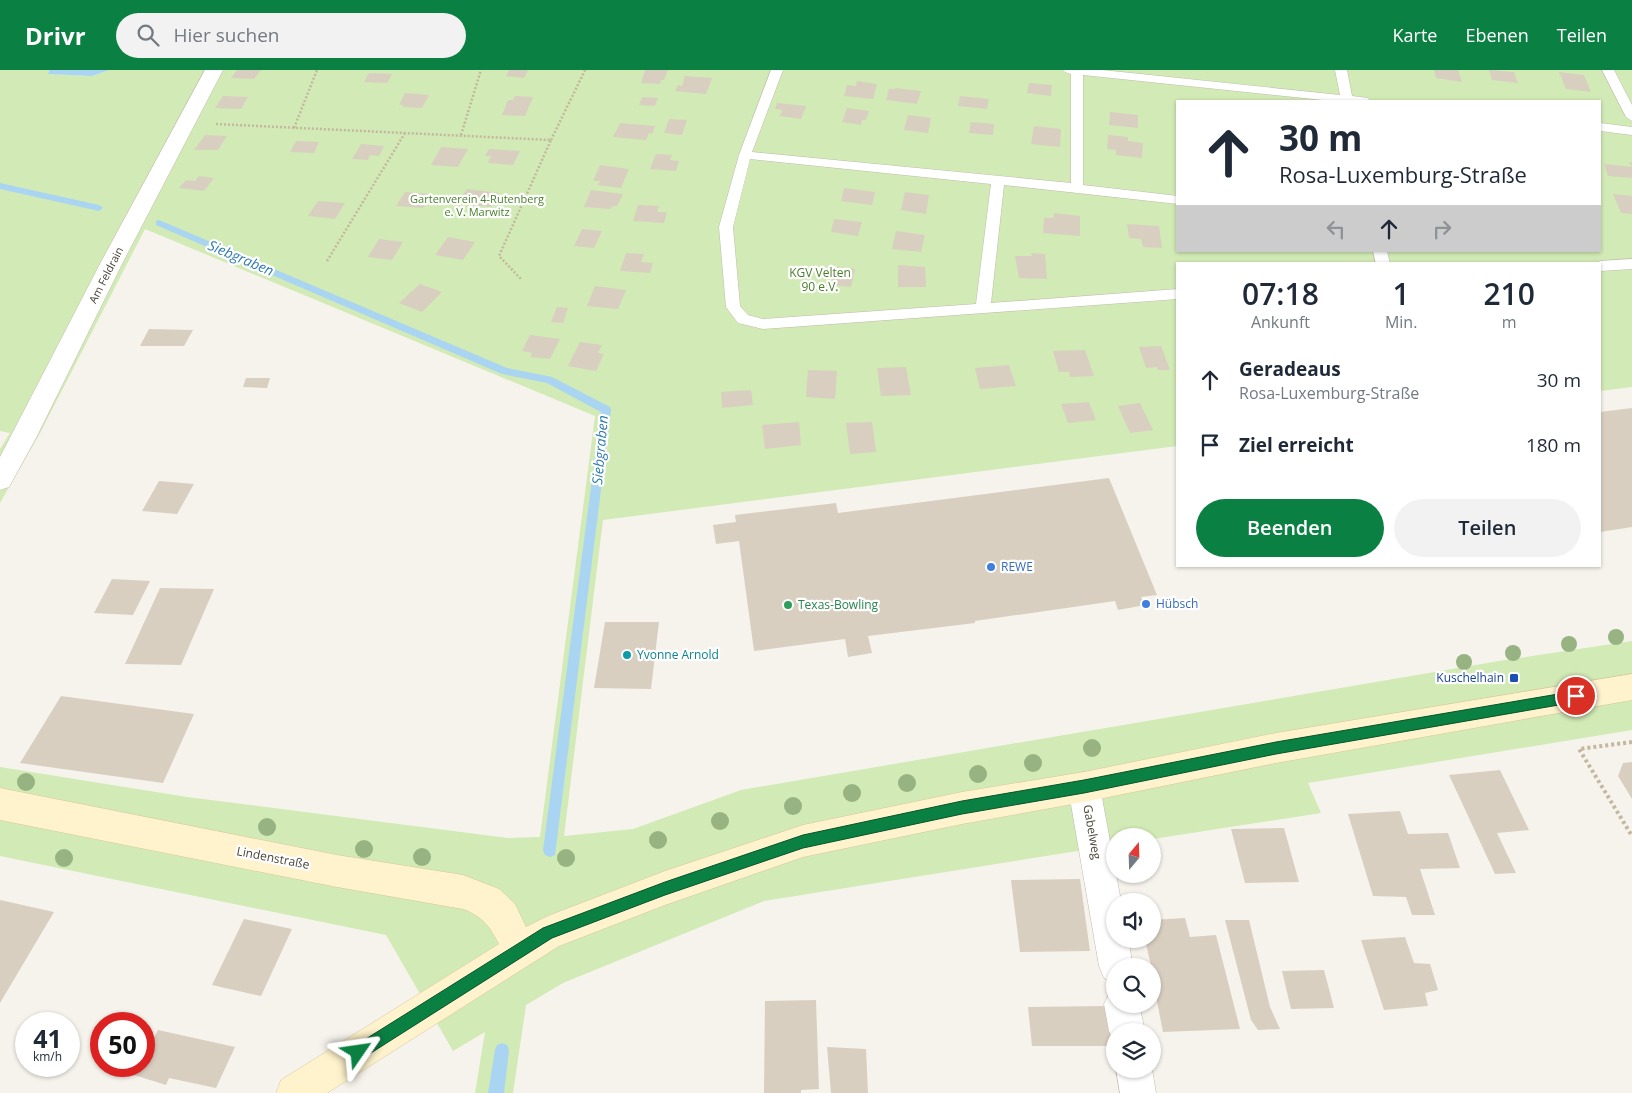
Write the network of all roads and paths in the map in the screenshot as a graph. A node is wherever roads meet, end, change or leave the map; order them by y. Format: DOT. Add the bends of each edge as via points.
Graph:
graph roads {
  1 [pos="214,70"];
  2 [pos="318,70"];
  3 [pos="481,70"];
  4 [pos="585,70"];
  5 [pos="777,70"];
  6 [pos="1075,70"];
  7 [pos="1342,70"];
  8 [pos="1608,70"];
  9 [pos="1347,100"];
  10 [pos="1632,117"];
  11 [pos="185,123"];
  12 [pos="1601,127"];
  13 [pos="294,128"];
  14 [pos="1632,131"];
  15 [pos="405,133"];
  16 [pos="462,135"];
  17 [pos="551,140"];
  18 [pos="745,156"];
  19 [pos="998,180"];
  20 [pos="1077,188"];
  21 [pos="1176,200"];
  22 [pos="327,261"];
  23 [pos="1632,264"];
  24 [pos="1601,266"];
  25 [pos="521,279"];
  26 [pos="1176,294"];
  27 [pos="983,307"];
  28 [pos="0,480"];
  29 [pos="1632,687"];
  30 [pos="1632,742"];
  31 [pos="1084,787"];
  32 [pos="0,804"];
  33 [pos="1632,836"];
  34 [pos="534,942"];
  35 [pos="1115,958"];
  36 [pos="1136,1078"];
  37 [pos="294,1093"];
  38 [pos="1138,1093"];
  1 -- 11 [label="street, Am Feldrain"];
  2 -- 13 [label="path"];
  3 -- 16 [label="path"];
  4 -- 17 [label="path"];
  5 -- 18 [label="lane"];
  6 -- 9 [label="lane"];
  6 -- 20 [label="lane"];
  7 -- 9 [label="lane"];
  8 -- 10 [label="lane"];
  11 -- 13 [label="path"];
  11 -- 28 [label="street, Am Feldrain"];
  12 -- 14 [label="lane"];
  13 -- 15 [label="path"];
  15 -- 16 [label="path"];
  15 -- 22 [label="path"];
  16 -- 17 [label="path"];
  17 -- 25 [label="path" via="498,256"];
  18 -- 19 [label="lane"];
  18 -- 27 [label="lane" via="726,227 734,307 743,319 763,324"];
  19 -- 20 [label="lane"];
  19 -- 27 [label="lane"];
  20 -- 21 [label="lane"];
  23 -- 24 [label="lane"];
  26 -- 27 [label="lane"];
  29 -- 31 [label="main road" via="1276,748"];
  30 -- 33 [label="path" via="1579,749"];
  31 -- 34 [label="main road" via="803,841 665,888"];
  31 -- 35 [label="street, Gabelweg"];
  32 -- 34 [label="main road, Lindenstraße" via="337,871 463,892 487,901"];
  34 -- 37 [label="main road"];
  36 -- 38 [label="street"];
}
